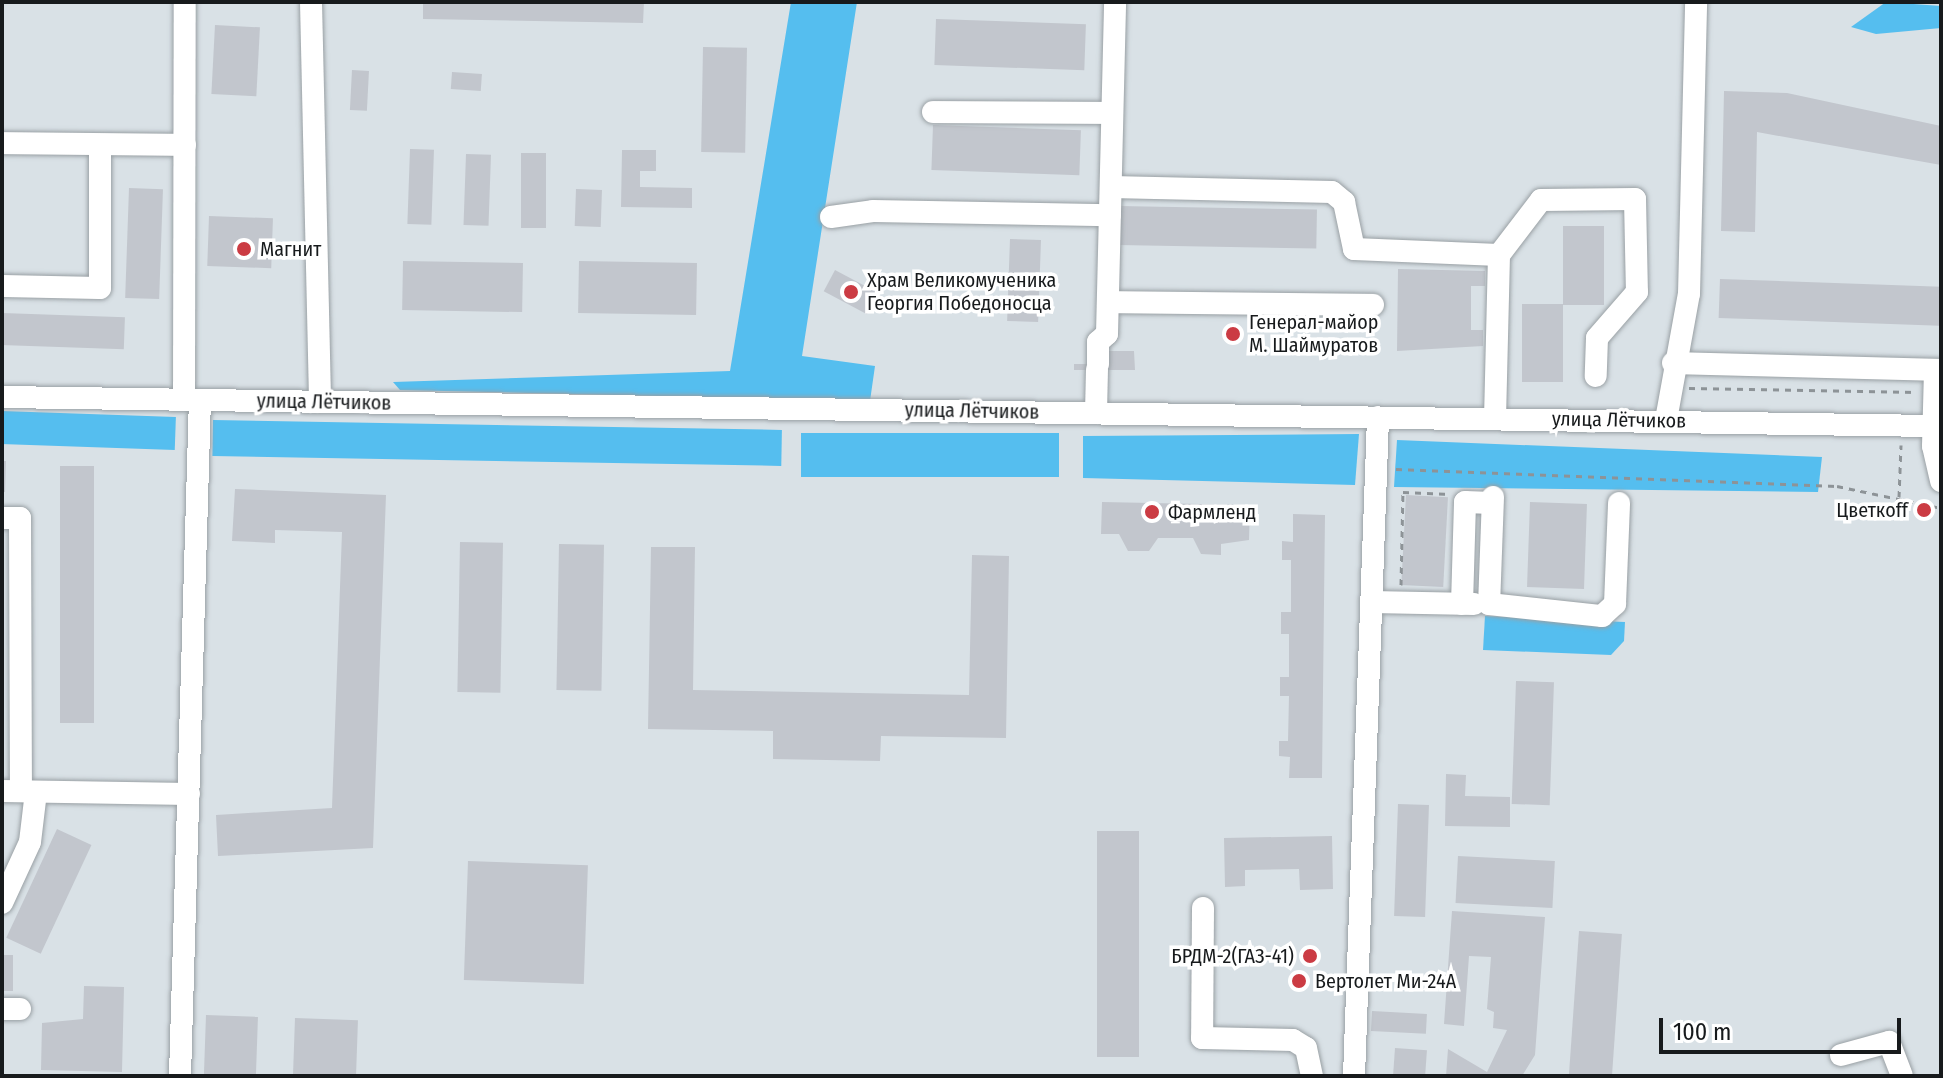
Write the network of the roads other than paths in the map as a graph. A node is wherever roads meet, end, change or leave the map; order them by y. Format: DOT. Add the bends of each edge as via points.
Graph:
graph roads {
  1 [pos="185,2"];
  2 [pos="311,2"];
  3 [pos="1115,2"];
  4 [pos="1696,2"];
  5 [pos="933,112"];
  6 [pos="1112,113"];
  7 [pos="2,143"];
  8 [pos="100,145"];
  9 [pos="185,145"];
  10 [pos="1111,187"];
  11 [pos="1110,215"];
  12 [pos="831,217"];
  13 [pos="1499,255"];
  14 [pos="2,286"];
  15 [pos="1108,302"];
  16 [pos="1373,305"];
  17 [pos="1673,363"];
  18 [pos="1596,376"];
  19 [pos="1937,378"];
  20 [pos="2,397"];
  21 [pos="192,400"];
  22 [pos="320,402"];
  23 [pos="1096,413"];
  24 [pos="1378,417"];
  25 [pos="1495,418"];
  26 [pos="1666,420"];
  27 [pos="1937,426"];
  28 [pos="1941,481"];
  29 [pos="1619,503"];
  30 [pos="2,518"];
  31 [pos="1371,602"];
  32 [pos="1462,604"];
  33 [pos="1489,604"];
  34 [pos="20,791"];
  35 [pos="189,794"];
  36 [pos="2,903"];
  37 [pos="1203,908"];
  38 [pos="1841,1055"];
  39 [pos="180,1076"];
  40 [pos="1312,1076"];
  41 [pos="1354,1076"];
  42 [pos="1902,1076"];
  1 -- 9 [label="street"];
  2 -- 22 [label="street"];
  3 -- 6 [label="street"];
  4 -- 17 [label="street" via="1689,294"];
  5 -- 6 [label="street"];
  6 -- 10 [label="street"];
  7 -- 8 [label="street"];
  8 -- 9 [label="street"];
  8 -- 14 [label="street" via="100,288"];
  9 -- 21 [label="street"];
  10 -- 11 [label="street"];
  10 -- 13 [label="street" via="1332,192 1344,202 1354,249"];
  11 -- 12 [label="street" via="873,211"];
  11 -- 15 [label="street"];
  13 -- 18 [label="street" via="1541,200 1635,199 1637,292 1597,338"];
  13 -- 25 [label="street"];
  15 -- 16 [label="street"];
  15 -- 23 [label="street"];
  17 -- 19 [label="street"];
  17 -- 26 [label="street"];
  19 -- 27 [label="street"];
  20 -- 21 [label="street, улица Лётчиков"];
  21 -- 22 [label="street, улица Лётчиков"];
  21 -- 35 [label="street"];
  22 -- 23 [label="street, улица Лётчиков"];
  23 -- 24 [label="street, улица Лётчиков"];
  24 -- 25 [label="street, улица Лётчиков"];
  24 -- 31 [label="street"];
  25 -- 26 [label="street, улица Лётчиков"];
  26 -- 27 [label="street, улица Лётчиков"];
  27 -- 28 [label="street"];
  29 -- 33 [label="street" via="1611,612"];
  30 -- 34 [label="street" via="20,518"];
  31 -- 32 [label="street"];
  31 -- 41 [label="street"];
  32 -- 33 [label="street"];
  32 -- 33 [label="street" via="1465,502 1492,500"];
  34 -- 35 [label="street"];
  34 -- 36 [label="street" via="30,842"];
  35 -- 39 [label="street"];
  37 -- 40 [label="street" via="1202,1038 1293,1040 1306,1048"];
  38 -- 42 [label="street" via="1896,1040"];
}
